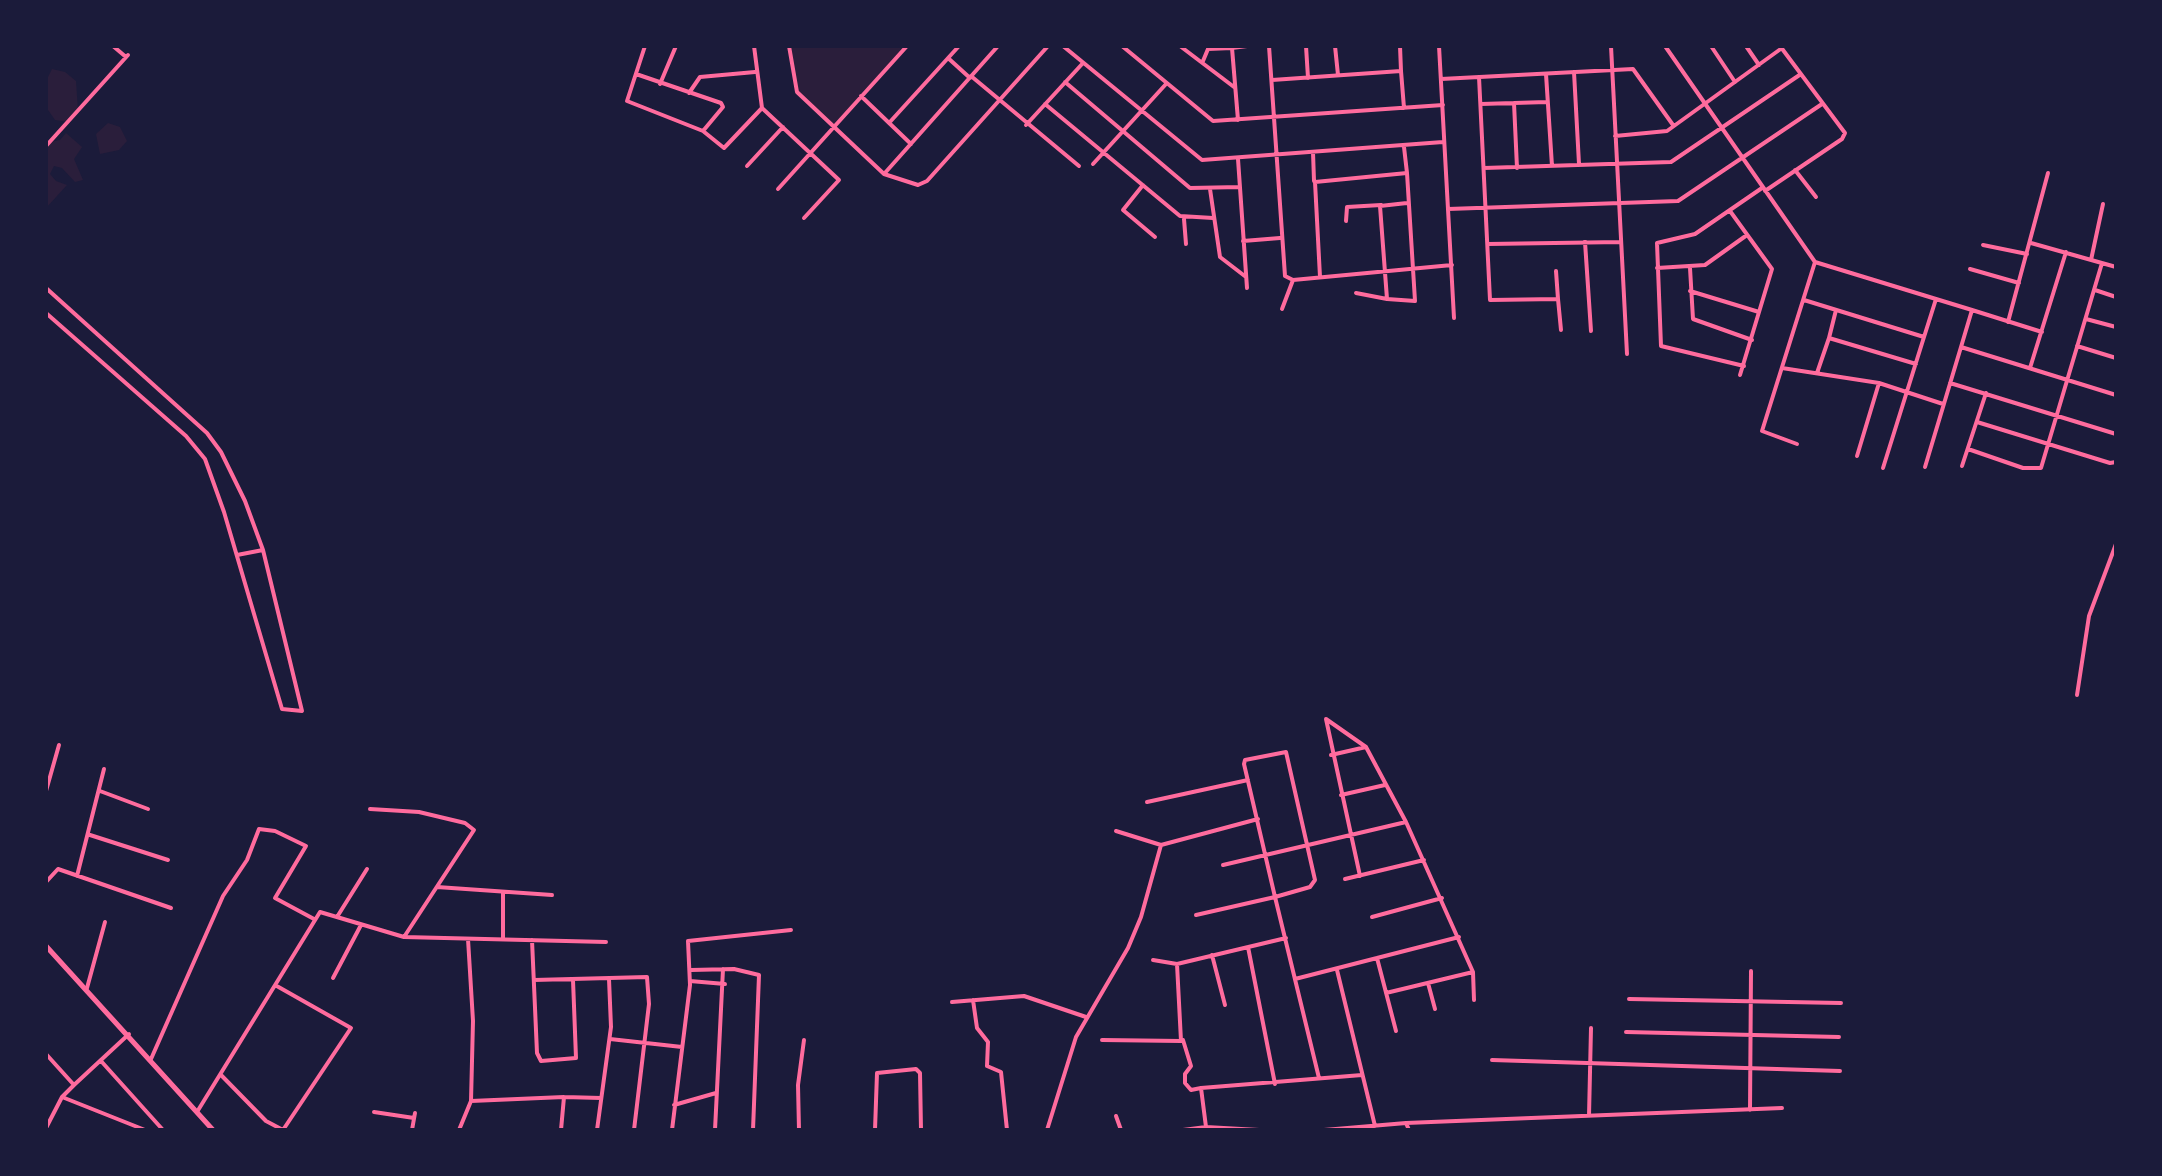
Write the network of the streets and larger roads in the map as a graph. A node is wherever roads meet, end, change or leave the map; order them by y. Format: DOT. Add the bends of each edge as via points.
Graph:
graph roads {
  1 [pos="113,46"];
  2 [pos="645,46"];
  3 [pos="676,46"];
  4 [pos="693,46"];
  5 [pos="720,46"];
  6 [pos="754,46"];
  7 [pos="789,46"];
  8 [pos="907,46"];
  9 [pos="959,46"];
  10 [pos="998,46"];
  11 [pos="1048,46"];
  12 [pos="1063,46"];
  13 [pos="1122,46"];
  14 [pos="1180,46"];
  15 [pos="1247,46"];
  16 [pos="1269,46"];
  17 [pos="1306,46"];
  18 [pos="1335,46"];
  19 [pos="1400,46"];
  20 [pos="1439,46"];
  21 [pos="1611,46"];
  22 [pos="1665,46"];
  23 [pos="1711,46"];
  24 [pos="1746,46"];
  25 [pos="1781,47"];
  26 [pos="1232,48"];
  27 [pos="948,58"];
  28 [pos="1202,62"];
  29 [pos="1083,63"];
  30 [pos="1759,65"];
  31 [pos="1612,70"];
  32 [pos="1401,71"];
  33 [pos="755,72"];
  34 [pos="1574,72"];
  35 [pos="636,74"];
  36 [pos="1546,74"];
  37 [pos="1801,74"];
  38 [pos="1338,76"];
  39 [pos="970,77"];
  40 [pos="1479,77"];
  41 [pos="1308,78"];
  42 [pos="1441,79"];
  43 [pos="1271,80"];
  44 [pos="1065,82"];
  45 [pos="1735,82"];
  46 [pos="660,84"];
  47 [pos="1166,84"];
  48 [pos="1234,87"];
  49 [pos="689,93"];
  50 [pos="861,96"];
  51 [pos="998,101"];
  52 [pos="1547,102"];
  53 [pos="1514,103"];
  54 [pos="1705,103"];
  55 [pos="1045,104"];
  56 [pos="1481,104"];
  57 [pos="1822,104"];
  58 [pos="1443,105"];
  59 [pos="762,108"];
  60 [pos="1404,108"];
  61 [pos="1141,111"];
  62 [pos="1273,118"];
  63 [pos="1238,120"];
  64 [pos="889,123"];
  65 [pos="1026,125"];
  66 [pos="1673,125"];
  67 [pos="783,127"];
  68 [pos="836,127"];
  69 [pos="1722,129"];
  70 [pos="1123,130"];
  71 [pos="703,131"];
  72 [pos="1615,136"];
  73 [pos="1443,142"];
  74 [pos="911,144"];
  75 [pos="46,146"];
  76 [pos="1404,147"];
  77 [pos="1104,152"];
  78 [pos="1313,152"];
  79 [pos="812,153"];
  80 [pos="1275,154"];
  81 [pos="1238,159"];
  82 [pos="1744,160"];
  83 [pos="1616,163"];
  84 [pos="1093,164"];
  85 [pos="1579,164"];
  86 [pos="747,166"];
  87 [pos="1079,166"];
  88 [pos="1552,166"];
  89 [pos="1484,168"];
  90 [pos="1517,168"];
  91 [pos="1795,170"];
  92 [pos="1407,173"];
  93 [pos="2048,173"];
  94 [pos="884,174"];
  95 [pos="1315,182"];
  96 [pos="1143,185"];
  97 [pos="1240,187"];
  98 [pos="778,189"];
  99 [pos="1210,189"];
  100 [pos="1763,189"];
  101 [pos="1816,197"];
  102 [pos="1619,202"];
  103 [pos="1408,203"];
  104 [pos="2103,204"];
  105 [pos="1381,205"];
  106 [pos="1486,207"];
  107 [pos="1448,209"];
  108 [pos="1730,211"];
  109 [pos="804,218"];
  110 [pos="1213,218"];
  111 [pos="1184,219"];
  112 [pos="1346,221"];
  113 [pos="1747,235"];
  114 [pos="1155,237"];
  115 [pos="1280,238"];
  116 [pos="1243,241"];
  117 [pos="1585,242"];
  118 [pos="1621,242"];
  119 [pos="2031,243"];
  120 [pos="1186,244"];
  121 [pos="1488,244"];
  122 [pos="1983,245"];
  123 [pos="2066,252"];
  124 [pos="2027,254"];
  125 [pos="2091,260"];
  126 [pos="1815,262"];
  127 [pos="2102,263"];
  128 [pos="1452,265"];
  129 [pos="1413,267"];
  130 [pos="2116,267"];
  131 [pos="1657,268"];
  132 [pos="1690,268"];
  133 [pos="1384,269"];
  134 [pos="1970,269"];
  135 [pos="1556,271"];
  136 [pos="1246,277"];
  137 [pos="1320,277"];
  138 [pos="1293,280"];
  139 [pos="2019,283"];
  140 [pos="46,288"];
  141 [pos="1247,288"];
  142 [pos="2095,290"];
  143 [pos="1690,291"];
  144 [pos="1356,293"];
  145 [pos="2116,297"];
  146 [pos="1387,299"];
  147 [pos="1558,299"];
  148 [pos="1936,299"];
  149 [pos="1804,300"];
  150 [pos="1282,309"];
  151 [pos="1836,310"];
  152 [pos="1972,310"];
  153 [pos="1759,312"];
  154 [pos="46,313"];
  155 [pos="1454,318"];
  156 [pos="2086,319"];
  157 [pos="2008,322"];
  158 [pos="2116,327"];
  159 [pos="1561,330"];
  160 [pos="1591,331"];
  161 [pos="2042,332"];
  162 [pos="1924,337"];
  163 [pos="1829,338"];
  164 [pos="1752,340"];
  165 [pos="2077,346"];
  166 [pos="1961,347"];
  167 [pos="1627,354"];
  168 [pos="2116,358"];
  169 [pos="1916,364"];
  170 [pos="1744,366"];
  171 [pos="1782,368"];
  172 [pos="2030,368"];
  173 [pos="1817,373"];
  174 [pos="1740,375"];
  175 [pos="2066,380"];
  176 [pos="1879,383"];
  177 [pos="1950,383"];
  178 [pos="1907,391"];
  179 [pos="1986,392"];
  180 [pos="2116,395"];
  181 [pos="1943,404"];
  182 [pos="2055,414"];
  183 [pos="1977,422"];
  184 [pos="2116,434"];
  185 [pos="2047,442"];
  186 [pos="1797,444"];
  187 [pos="1968,449"];
  188 [pos="1857,456"];
  189 [pos="2116,462"];
  190 [pos="1962,466"];
  191 [pos="1925,467"];
  192 [pos="1883,468"];
  193 [pos="2116,544"];
  194 [pos="263,550"];
  195 [pos="237,555"];
  196 [pos="2077,695"];
  197 [pos="59,745"];
  198 [pos="1366,747"];
  199 [pos="1331,755"];
  200 [pos="104,769"];
  201 [pos="1248,780"];
  202 [pos="1386,785"];
  203 [pos="46,791"];
  204 [pos="100,791"];
  205 [pos="1341,795"];
  206 [pos="1147,802"];
  207 [pos="148,809"];
  208 [pos="370,809"];
  209 [pos="1258,819"];
  210 [pos="1406,822"];
  211 [pos="1116,831"];
  212 [pos="90,835"];
  213 [pos="1349,835"];
  214 [pos="1161,845"];
  215 [pos="1309,845"];
  216 [pos="1265,856"];
  217 [pos="168,860"];
  218 [pos="1425,860"];
  219 [pos="1223,865"];
  220 [pos="367,869"];
  221 [pos="77,876"];
  222 [pos="1360,876"];
  223 [pos="1345,879"];
  224 [pos="46,882"];
  225 [pos="437,887"];
  226 [pos="503,892"];
  227 [pos="552,895"];
  228 [pos="1275,897"];
  229 [pos="1442,898"];
  230 [pos="171,908"];
  231 [pos="1196,915"];
  232 [pos="337,917"];
  233 [pos="1372,917"];
  234 [pos="314,919"];
  235 [pos="105,922"];
  236 [pos="361,925"];
  237 [pos="791,930"];
  238 [pos="404,937"];
  239 [pos="1459,937"];
  240 [pos="503,938"];
  241 [pos="1286,938"];
  242 [pos="468,939"];
  243 [pos="532,940"];
  244 [pos="606,942"];
  245 [pos="46,946"];
  246 [pos="1248,947"];
  247 [pos="1212,955"];
  248 [pos="1377,958"];
  249 [pos="1153,960"];
  250 [pos="1177,964"];
  251 [pos="723,969"];
  252 [pos="690,970"];
  253 [pos="1337,970"];
  254 [pos="1751,971"];
  255 [pos="1473,972"];
  256 [pos="333,978"];
  257 [pos="609,979"];
  258 [pos="1295,979"];
  259 [pos="534,980"];
  260 [pos="573,980"];
  261 [pos="690,981"];
  262 [pos="1428,983"];
  263 [pos="725,984"];
  264 [pos="275,985"];
  265 [pos="87,988"];
  266 [pos="1386,993"];
  267 [pos="1629,999"];
  268 [pos="973,1000"];
  269 [pos="1474,1000"];
  270 [pos="1751,1001"];
  271 [pos="952,1002"];
  272 [pos="1841,1003"];
  273 [pos="1225,1005"];
  274 [pos="1435,1009"];
  275 [pos="1087,1018"];
  276 [pos="1591,1028"];
  277 [pos="1396,1031"];
  278 [pos="1626,1032"];
  279 [pos="1751,1033"];
  280 [pos="129,1034"];
  281 [pos="1839,1037"];
  282 [pos="610,1039"];
  283 [pos="1183,1039"];
  284 [pos="804,1040"];
  285 [pos="1102,1040"];
  286 [pos="642,1042"];
  287 [pos="682,1047"];
  288 [pos="46,1054"];
  289 [pos="151,1059"];
  290 [pos="1492,1060"];
  291 [pos="101,1061"];
  292 [pos="1591,1062"];
  293 [pos="1750,1067"];
  294 [pos="1840,1071"];
  295 [pos="221,1075"];
  296 [pos="1362,1075"];
  297 [pos="1319,1078"];
  298 [pos="1275,1084"];
  299 [pos="74,1085"];
  300 [pos="1201,1088"];
  301 [pos="716,1093"];
  302 [pos="62,1097"];
  303 [pos="564,1097"];
  304 [pos="601,1098"];
  305 [pos="471,1101"];
  306 [pos="674,1105"];
  307 [pos="1782,1108"];
  308 [pos="1750,1110"];
  309 [pos="197,1112"];
  310 [pos="374,1112"];
  311 [pos="1116,1116"];
  312 [pos="1589,1116"];
  313 [pos="124,1121"];
  314 [pos="1406,1123"];
  315 [pos="1375,1126"];
  316 [pos="1206,1127"];
  317 [pos="46,1128"];
  318 [pos="121,1130"];
  319 [pos="145,1130"];
  320 [pos="163,1130"];
  321 [pos="212,1130"];
  322 [pos="283,1130"];
  323 [pos="412,1130"];
  324 [pos="459,1130"];
  325 [pos="561,1130"];
  326 [pos="597,1130"];
  327 [pos="634,1130"];
  328 [pos="672,1130"];
  329 [pos="715,1130"];
  330 [pos="753,1130"];
  331 [pos="799,1130"];
  332 [pos="875,1130"];
  333 [pos="921,1130"];
  334 [pos="1007,1130"];
  335 [pos="1047,1130"];
  336 [pos="1121,1130"];
  337 [pos="1183,1130"];
  338 [pos="1259,1130"];
  339 [pos="1324,1130"];
  340 [pos="1409,1130"];
  1 -- 75 [label="street" via="127,56"];
  2 -- 35 [label="street"];
  3 -- 46 [label="street"];
  4 -- 5 [label="street"];
  6 -- 33 [label="street"];
  7 -- 68 [label="street" via="794,88"];
  8 -- 50 [label="street"];
  9 -- 27 [label="street"];
  10 -- 39 [label="street"];
  11 -- 51 [label="street"];
  12 -- 29 [label="street"];
  13 -- 47 [label="street"];
  14 -- 28 [label="street"];
  15 -- 26 [label="street"];
  16 -- 43 [label="street"];
  17 -- 41 [label="street"];
  18 -- 38 [label="street"];
  19 -- 32 [label="street"];
  20 -- 42 [label="street"];
  21 -- 31 [label="street"];
  22 -- 54 [label="street"];
  23 -- 45 [label="street"];
  24 -- 30 [label="street"];
  25 -- 30 [label="street"];
  25 -- 37 [label="street"];
  26 -- 28 [label="street" via="1208,49"];
  26 -- 48 [label="street"];
  27 -- 39 [label="street"];
  27 -- 64 [label="street"];
  28 -- 48 [label="street"];
  29 -- 44 [label="street"];
  29 -- 61 [label="street"];
  30 -- 45 [label="street"];
  31 -- 34 [label="street"];
  31 -- 66 [label="street" via="1634,70"];
  31 -- 72 [label="street"];
  32 -- 38 [label="street"];
  32 -- 60 [label="street"];
  33 -- 49 [label="street" via="700,77"];
  33 -- 59 [label="street"];
  34 -- 36 [label="street"];
  34 -- 85 [label="street"];
  35 -- 46 [label="street"];
  35 -- 71 [label="street" via="627,101"];
  36 -- 40 [label="street"];
  36 -- 52 [label="street"];
  37 -- 57 [label="street"];
  37 -- 69 [label="street"];
  38 -- 41 [label="street"];
  39 -- 51 [label="street"];
  39 -- 74 [label="street"];
  40 -- 42 [label="street"];
  40 -- 56 [label="street"];
  41 -- 43 [label="street"];
  42 -- 58 [label="street"];
  43 -- 62 [label="street"];
  44 -- 55 [label="street"];
  44 -- 70 [label="street"];
  45 -- 54 [label="street"];
  46 -- 49 [label="street"];
  47 -- 61 [label="street"];
  47 -- 63 [label="street" via="1213,121"];
  48 -- 63 [label="street"];
  49 -- 71 [label="street" via="723,105"];
  50 -- 64 [label="street"];
  50 -- 68 [label="street"];
  51 -- 65 [label="street"];
  51 -- 94 [label="street" via="923,185"];
  52 -- 53 [label="street"];
  52 -- 88 [label="street"];
  53 -- 56 [label="street"];
  53 -- 90 [label="street"];
  54 -- 66 [label="street"];
  54 -- 69 [label="street"];
  55 -- 65 [label="street"];
  55 -- 77 [label="street"];
  56 -- 89 [label="street"];
  57 -- 82 [label="street"];
  57 -- 91 [label="street" via="1844,136"];
  58 -- 60 [label="street"];
  58 -- 73 [label="street"];
  59 -- 67 [label="street"];
  59 -- 71 [label="street" via="725,148"];
  60 -- 62 [label="street"];
  61 -- 70 [label="street"];
  61 -- 81 [label="street" via="1202,160"];
  62 -- 63 [label="street"];
  62 -- 80 [label="street"];
  64 -- 74 [label="street"];
  65 -- 87 [label="street"];
  66 -- 72 [label="street" via="1663,132"];
  67 -- 79 [label="street"];
  67 -- 86 [label="street"];
  68 -- 79 [label="street"];
  68 -- 94 [label="street"];
  69 -- 82 [label="street"];
  69 -- 83 [label="street" via="1671,162"];
  70 -- 77 [label="street"];
  70 -- 99 [label="street" via="1190,188"];
  72 -- 83 [label="street"];
  73 -- 76 [label="street"];
  73 -- 107 [label="street"];
  74 -- 94 [label="street"];
  76 -- 78 [label="street"];
  76 -- 92 [label="street"];
  77 -- 84 [label="street"];
  77 -- 96 [label="street"];
  78 -- 80 [label="street"];
  78 -- 95 [label="street"];
  79 -- 98 [label="street"];
  79 -- 109 [label="street" via="838,183"];
  80 -- 81 [label="street"];
  80 -- 115 [label="street"];
  81 -- 97 [label="street"];
  82 -- 100 [label="street"];
  82 -- 102 [label="street" via="1678,201"];
  83 -- 85 [label="street"];
  83 -- 102 [label="street"];
  85 -- 88 [label="street"];
  88 -- 90 [label="street"];
  89 -- 90 [label="street"];
  89 -- 106 [label="street"];
  91 -- 100 [label="street"];
  91 -- 101 [label="street"];
  92 -- 95 [label="street"];
  92 -- 103 [label="street"];
  93 -- 119 [label="street"];
  95 -- 137 [label="street"];
  96 -- 111 [label="street"];
  96 -- 114 [label="street" via="1123,210"];
  97 -- 99 [label="street"];
  97 -- 116 [label="street"];
  99 -- 110 [label="street"];
  100 -- 108 [label="street"];
  100 -- 126 [label="street"];
  102 -- 106 [label="street"];
  102 -- 118 [label="street"];
  103 -- 105 [label="street"];
  103 -- 129 [label="street"];
  104 -- 125 [label="street"];
  105 -- 112 [label="street" via="1347,207"];
  105 -- 133 [label="street"];
  106 -- 107 [label="street"];
  106 -- 121 [label="street"];
  107 -- 128 [label="street"];
  108 -- 113 [label="street"];
  108 -- 131 [label="street" via="1695,234 1659,241"];
  110 -- 111 [label="street"];
  110 -- 136 [label="street" via="1220,257"];
  111 -- 120 [label="street"];
  113 -- 132 [label="street" via="1705,265"];
  113 -- 153 [label="street" via="1772,269"];
  115 -- 116 [label="street"];
  115 -- 138 [label="street" via="1283,271"];
  116 -- 136 [label="street"];
  117 -- 118 [label="street"];
  117 -- 121 [label="street"];
  117 -- 160 [label="street"];
  118 -- 167 [label="street"];
  119 -- 123 [label="street"];
  119 -- 124 [label="street"];
  121 -- 147 [label="street" via="1490,300"];
  122 -- 124 [label="street"];
  123 -- 125 [label="street"];
  123 -- 161 [label="street"];
  124 -- 139 [label="street"];
  125 -- 127 [label="street"];
  126 -- 148 [label="street"];
  126 -- 149 [label="street"];
  127 -- 130 [label="street"];
  127 -- 142 [label="street"];
  128 -- 129 [label="street"];
  128 -- 155 [label="street"];
  129 -- 133 [label="street"];
  129 -- 146 [label="street" via="1415,301"];
  131 -- 132 [label="street"];
  131 -- 170 [label="street" via="1661,346"];
  132 -- 143 [label="street"];
  133 -- 137 [label="street"];
  133 -- 146 [label="street"];
  134 -- 139 [label="street"];
  135 -- 147 [label="street"];
  136 -- 141 [label="street"];
  137 -- 138 [label="street"];
  138 -- 150 [label="street"];
  139 -- 157 [label="street"];
  140 -- 194 [label="street" via="207,433 245,501"];
  142 -- 145 [label="street"];
  142 -- 156 [label="street"];
  143 -- 153 [label="street"];
  143 -- 164 [label="street" via="1693,319"];
  144 -- 146 [label="street"];
  147 -- 159 [label="street"];
  148 -- 152 [label="street"];
  148 -- 162 [label="street"];
  149 -- 151 [label="street"];
  149 -- 171 [label="street"];
  151 -- 162 [label="street"];
  151 -- 163 [label="street"];
  152 -- 157 [label="street"];
  152 -- 166 [label="street"];
  153 -- 164 [label="street"];
  154 -- 195 [label="street" via="186,436 205,459"];
  156 -- 158 [label="street"];
  156 -- 165 [label="street"];
  157 -- 161 [label="street"];
  161 -- 172 [label="street"];
  162 -- 169 [label="street"];
  163 -- 169 [label="street"];
  163 -- 173 [label="street"];
  164 -- 170 [label="street"];
  165 -- 168 [label="street"];
  165 -- 175 [label="street"];
  166 -- 172 [label="street"];
  166 -- 177 [label="street"];
  169 -- 178 [label="street"];
  170 -- 174 [label="street"];
  171 -- 173 [label="street"];
  171 -- 186 [label="street" via="1763,433"];
  172 -- 175 [label="street"];
  173 -- 176 [label="street"];
  175 -- 180 [label="street"];
  175 -- 182 [label="street"];
  176 -- 178 [label="street"];
  176 -- 188 [label="street"];
  177 -- 179 [label="street"];
  177 -- 181 [label="street"];
  178 -- 181 [label="street"];
  178 -- 192 [label="street"];
  179 -- 182 [label="street"];
  179 -- 183 [label="street"];
  181 -- 191 [label="street"];
  182 -- 184 [label="street"];
  182 -- 185 [label="street"];
  183 -- 185 [label="street"];
  183 -- 187 [label="street"];
  185 -- 187 [label="street" via="2039,470"];
  185 -- 189 [label="street"];
  187 -- 190 [label="street"];
  193 -- 196 [label="street" via="2089,616"];
  194 -- 195 [label="street"];
  194 -- 195 [label="street" via="302,711 282,709"];
  197 -- 203 [label="street"];
  198 -- 199 [label="street"];
  198 -- 199 [label="street" via="1326,719"];
  198 -- 202 [label="street"];
  199 -- 205 [label="street"];
  200 -- 204 [label="street"];
  201 -- 206 [label="street"];
  201 -- 209 [label="street"];
  201 -- 215 [label="street" via="1245,760 1286,752"];
  202 -- 205 [label="street"];
  202 -- 210 [label="street"];
  204 -- 207 [label="street"];
  204 -- 212 [label="street"];
  205 -- 213 [label="street"];
  208 -- 225 [label="street" via="419,812 472,827 470,841"];
  209 -- 214 [label="street"];
  209 -- 216 [label="street"];
  210 -- 213 [label="street"];
  210 -- 218 [label="street"];
  211 -- 214 [label="street"];
  212 -- 217 [label="street"];
  212 -- 221 [label="street"];
  213 -- 215 [label="street"];
  213 -- 222 [label="street"];
  214 -- 275 [label="street" via="1128,948"];
  215 -- 216 [label="street"];
  215 -- 228 [label="street" via="1312,885"];
  216 -- 219 [label="street"];
  216 -- 228 [label="street"];
  218 -- 222 [label="street"];
  218 -- 229 [label="street"];
  220 -- 232 [label="street"];
  221 -- 224 [label="street" via="56,869"];
  221 -- 230 [label="street"];
  222 -- 223 [label="street"];
  225 -- 226 [label="street"];
  225 -- 238 [label="street"];
  226 -- 227 [label="street"];
  226 -- 240 [label="street"];
  228 -- 231 [label="street"];
  228 -- 241 [label="street"];
  229 -- 233 [label="street"];
  229 -- 239 [label="street"];
  232 -- 234 [label="street" via="320,912"];
  232 -- 236 [label="street"];
  234 -- 264 [label="street"];
  234 -- 289 [label="street" via="275,898 306,846 259,829 247,860 223,896"];
  235 -- 265 [label="street"];
  236 -- 238 [label="street"];
  236 -- 256 [label="street"];
  237 -- 252 [label="street" via="692,938 687,942"];
  238 -- 242 [label="street"];
  239 -- 248 [label="street"];
  239 -- 255 [label="street"];
  240 -- 242 [label="street"];
  240 -- 243 [label="street"];
  241 -- 246 [label="street"];
  241 -- 258 [label="street"];
  242 -- 305 [label="street"];
  243 -- 244 [label="street"];
  243 -- 259 [label="street"];
  245 -- 265 [label="street"];
  246 -- 247 [label="street"];
  246 -- 298 [label="street"];
  247 -- 250 [label="street"];
  247 -- 273 [label="street"];
  248 -- 253 [label="street"];
  248 -- 266 [label="street"];
  249 -- 250 [label="street"];
  250 -- 283 [label="street"];
  251 -- 252 [label="street"];
  251 -- 263 [label="street"];
  251 -- 330 [label="street" via="759,975"];
  252 -- 261 [label="street"];
  253 -- 258 [label="street"];
  253 -- 296 [label="street"];
  254 -- 270 [label="street"];
  255 -- 262 [label="street"];
  255 -- 269 [label="street"];
  257 -- 260 [label="street"];
  257 -- 282 [label="street"];
  257 -- 286 [label="street" via="649,979"];
  258 -- 297 [label="street"];
  259 -- 260 [label="street"];
  259 -- 260 [label="street" via="537,1053 544,1062 576,1058"];
  261 -- 263 [label="street"];
  261 -- 287 [label="street"];
  262 -- 266 [label="street"];
  262 -- 274 [label="street"];
  263 -- 301 [label="street"];
  264 -- 295 [label="street"];
  264 -- 322 [label="street" via="351,1028"];
  265 -- 280 [label="street"];
  266 -- 277 [label="street"];
  267 -- 270 [label="street"];
  268 -- 271 [label="street"];
  268 -- 275 [label="street" via="1024,996"];
  268 -- 334 [label="street" via="977,1028 988,1042 987,1066 1001,1072"];
  270 -- 272 [label="street"];
  270 -- 279 [label="street"];
  275 -- 335 [label="street"];
  276 -- 292 [label="street"];
  278 -- 279 [label="street"];
  279 -- 281 [label="street"];
  279 -- 293 [label="street"];
  280 -- 289 [label="street"];
  280 -- 291 [label="street"];
  282 -- 286 [label="street"];
  282 -- 304 [label="street"];
  283 -- 285 [label="street"];
  283 -- 300 [label="street" via="1191,1062 1186,1086"];
  284 -- 331 [label="street"];
  286 -- 287 [label="street"];
  286 -- 327 [label="street"];
  287 -- 306 [label="street"];
  288 -- 299 [label="street"];
  289 -- 309 [label="street"];
  290 -- 292 [label="street"];
  291 -- 299 [label="street"];
  291 -- 320 [label="street"];
  292 -- 293 [label="street"];
  292 -- 312 [label="street"];
  293 -- 294 [label="street"];
  293 -- 308 [label="street"];
  295 -- 309 [label="street"];
  295 -- 322 [label="street" via="266,1121"];
  296 -- 297 [label="street"];
  296 -- 315 [label="street"];
  297 -- 298 [label="street"];
  298 -- 300 [label="street"];
  299 -- 302 [label="street"];
  300 -- 316 [label="street"];
  301 -- 306 [label="street"];
  301 -- 329 [label="street"];
  302 -- 313 [label="street"];
  302 -- 317 [label="street"];
  303 -- 304 [label="street"];
  303 -- 305 [label="street"];
  303 -- 325 [label="street"];
  304 -- 326 [label="street"];
  305 -- 324 [label="street"];
  306 -- 328 [label="street"];
  307 -- 308 [label="street"];
  308 -- 312 [label="street"];
  309 -- 321 [label="street"];
  310 -- 323 [label="street" via="415,1115"];
  311 -- 336 [label="street"];
  312 -- 314 [label="street"];
  313 -- 318 [label="street"];
  313 -- 319 [label="street"];
  314 -- 315 [label="street"];
  314 -- 340 [label="street"];
  315 -- 339 [label="street"];
  316 -- 337 [label="street"];
  316 -- 338 [label="street"];
  332 -- 333 [label="street" via="877,1073 916,1069"];
}
